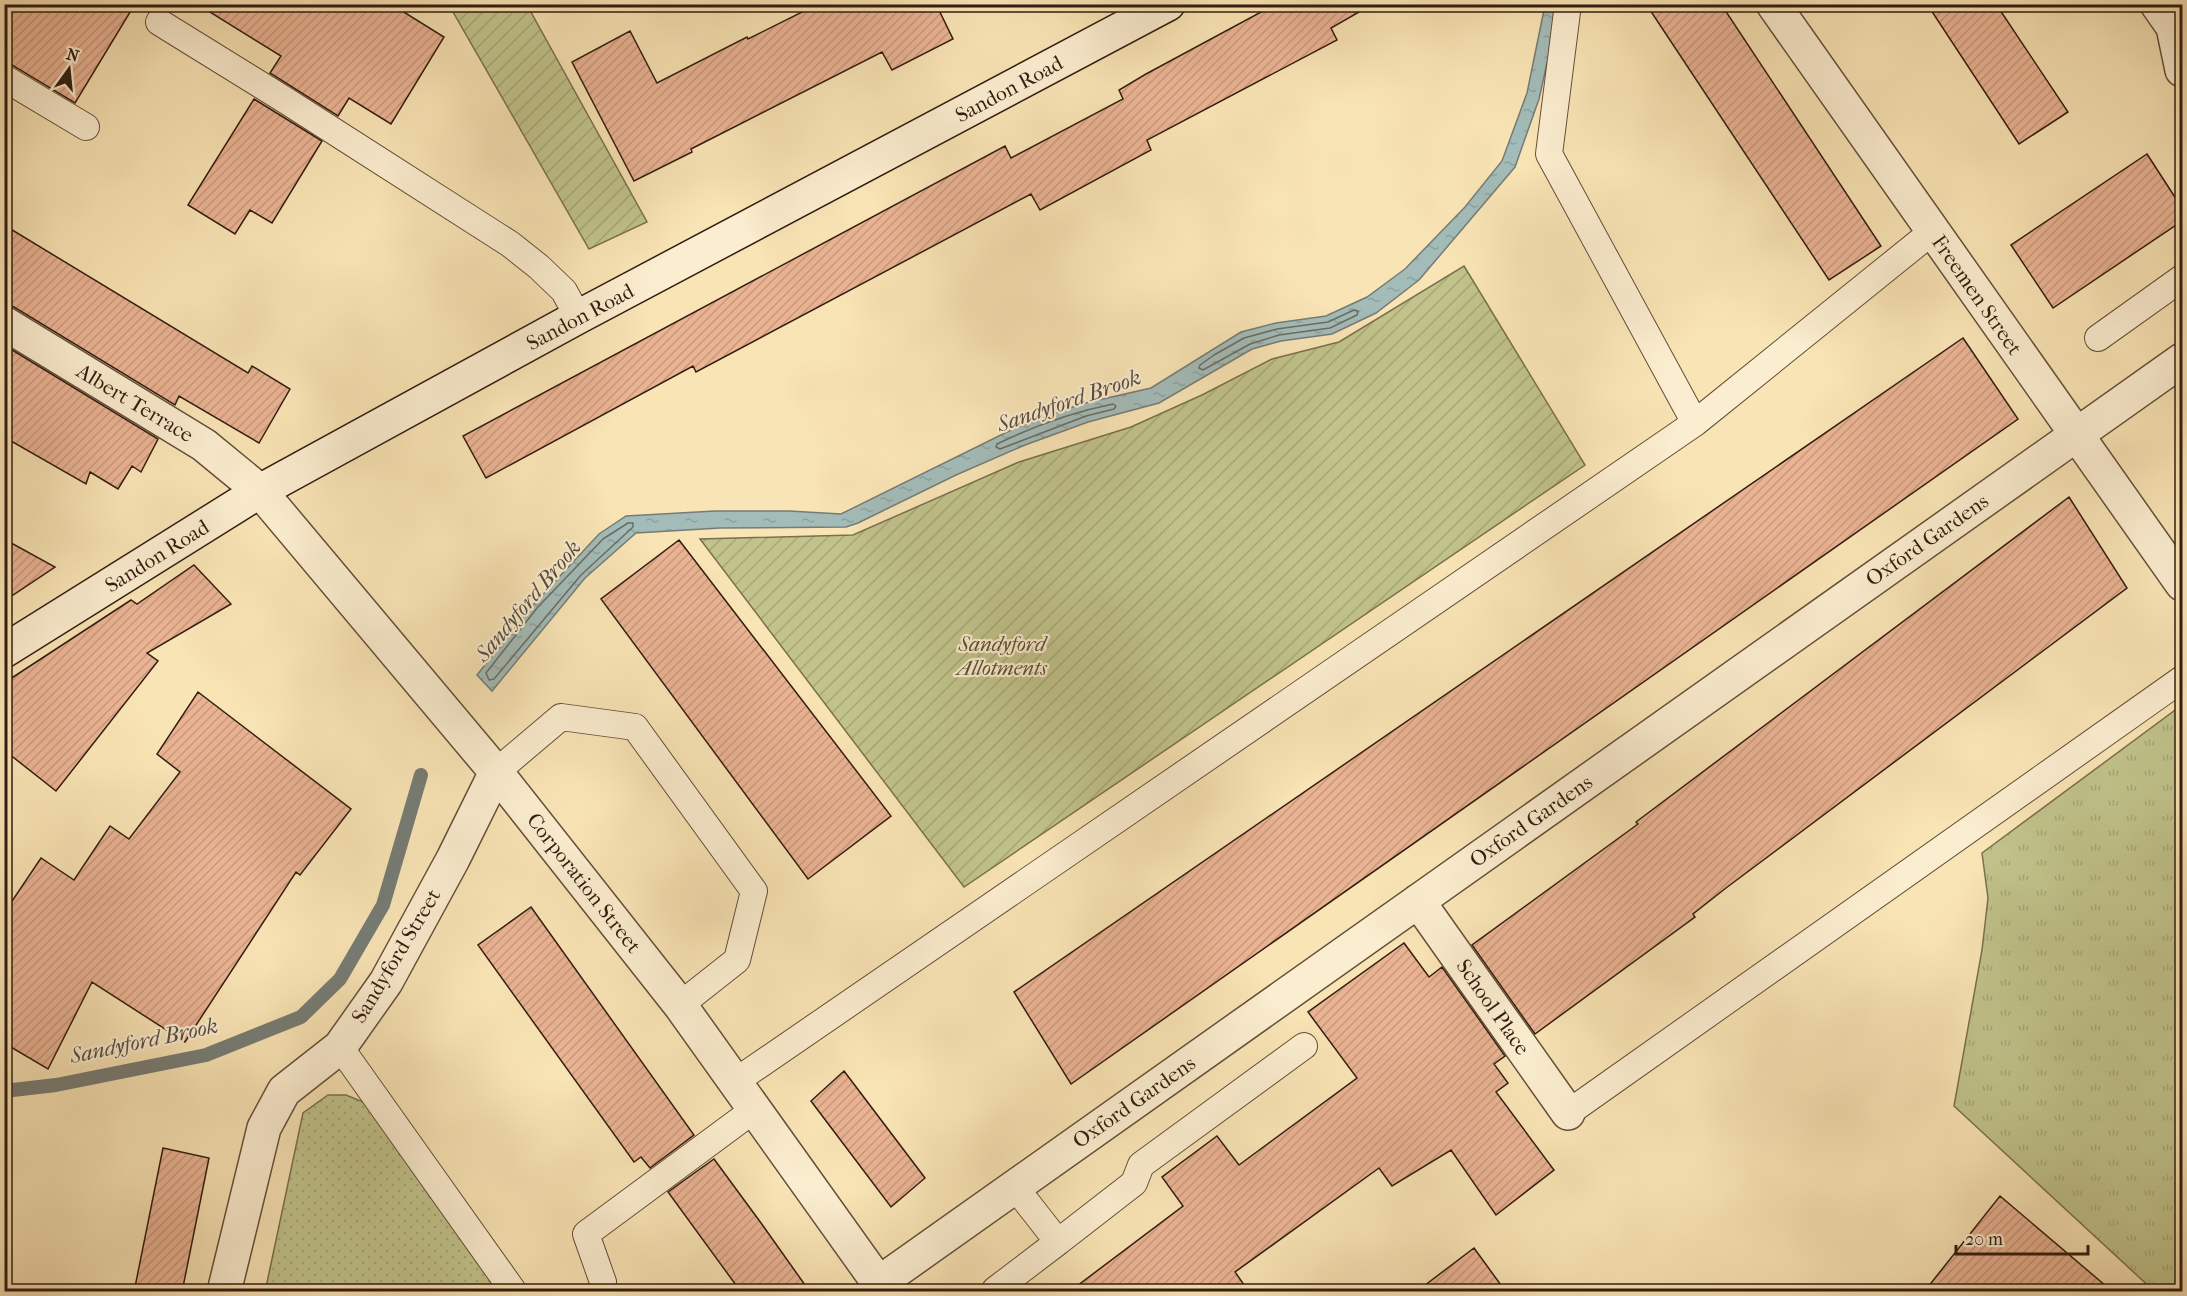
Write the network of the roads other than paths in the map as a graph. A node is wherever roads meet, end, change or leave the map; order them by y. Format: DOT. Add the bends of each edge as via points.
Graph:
graph roads {
  1 [pos="1167,4"];
  2 [pos="1568,4"];
  3 [pos="1773,4"];
  4 [pos="2157,4"];
  5 [pos="159,22"];
  6 [pos="2182,70"];
  7 [pos="4,78"];
  8 [pos="86,127"];
  9 [pos="1932,231"];
  10 [pos="2182,278"];
  11 [pos="578,317"];
  12 [pos="4,323"];
  13 [pos="2098,338"];
  14 [pos="2182,360"];
  15 [pos="1695,423"];
  16 [pos="2076,435"];
  17 [pos="260,491"];
  18 [pos="2182,584"];
  19 [pos="4,651"];
  20 [pos="2182,680"];
  21 [pos="496,772"];
  22 [pos="1418,900"];
  23 [pos="680,1005"];
  24 [pos="1304,1046"];
  25 [pos="340,1047"];
  26 [pos="736,1081"];
  27 [pos="755,1109"];
  28 [pos="1568,1113"];
  29 [pos="1015,1187"];
  30 [pos="1058,1242"];
  31 [pos="603,1282"];
  32 [pos="882,1287"];
  33 [pos="224,1292"];
  34 [pos="514,1292"];
  35 [pos="996,1292"];
  1 -- 11 [label="street, Sandon Road"];
  2 -- 15 [label="lane" via="1549,154"];
  3 -- 9 [label="street, Freemen Street"];
  4 -- 6 [label="street" via="2173,27"];
  5 -- 11 [label="lane" via="510,244 564,291"];
  7 -- 8 [label="lane"];
  9 -- 15 [label="lane"];
  9 -- 16 [label="street, Freemen Street"];
  10 -- 13 [label="lane"];
  11 -- 17 [label="street, Sandon Road"];
  12 -- 17 [label="street, Albert Terrace" via="204,445"];
  14 -- 16 [label="street, Oxford Gardens"];
  15 -- 26 [label="lane"];
  16 -- 18 [label="street, Freemen Street"];
  16 -- 22 [label="street, Oxford Gardens"];
  17 -- 19 [label="street, Sandon Road"];
  17 -- 21 [label="street, Corporation Street"];
  20 -- 28 [label="lane"];
  21 -- 23 [label="street, Corporation Street"];
  21 -- 23 [label="lane" via="561,717 635,727 754,891 737,960"];
  21 -- 25 [label="street, Sandyford Street" via="386,981"];
  22 -- 28 [label="street, School Place"];
  22 -- 29 [label="street, Oxford Gardens"];
  23 -- 26 [label="street, Corporation Street"];
  24 -- 30 [label="lane" via="1141,1165 1134,1183"];
  25 -- 33 [label="street, Sandyford Street" via="284,1091 264,1128"];
  25 -- 34 [label="lane"];
  26 -- 27 [label="street, Corporation Street"];
  27 -- 31 [label="lane" via="586,1234"];
  27 -- 32 [label="street, Corporation Street"];
  29 -- 30 [label="lane"];
  29 -- 32 [label="street, Oxford Gardens"];
  30 -- 35 [label="lane"];
}
